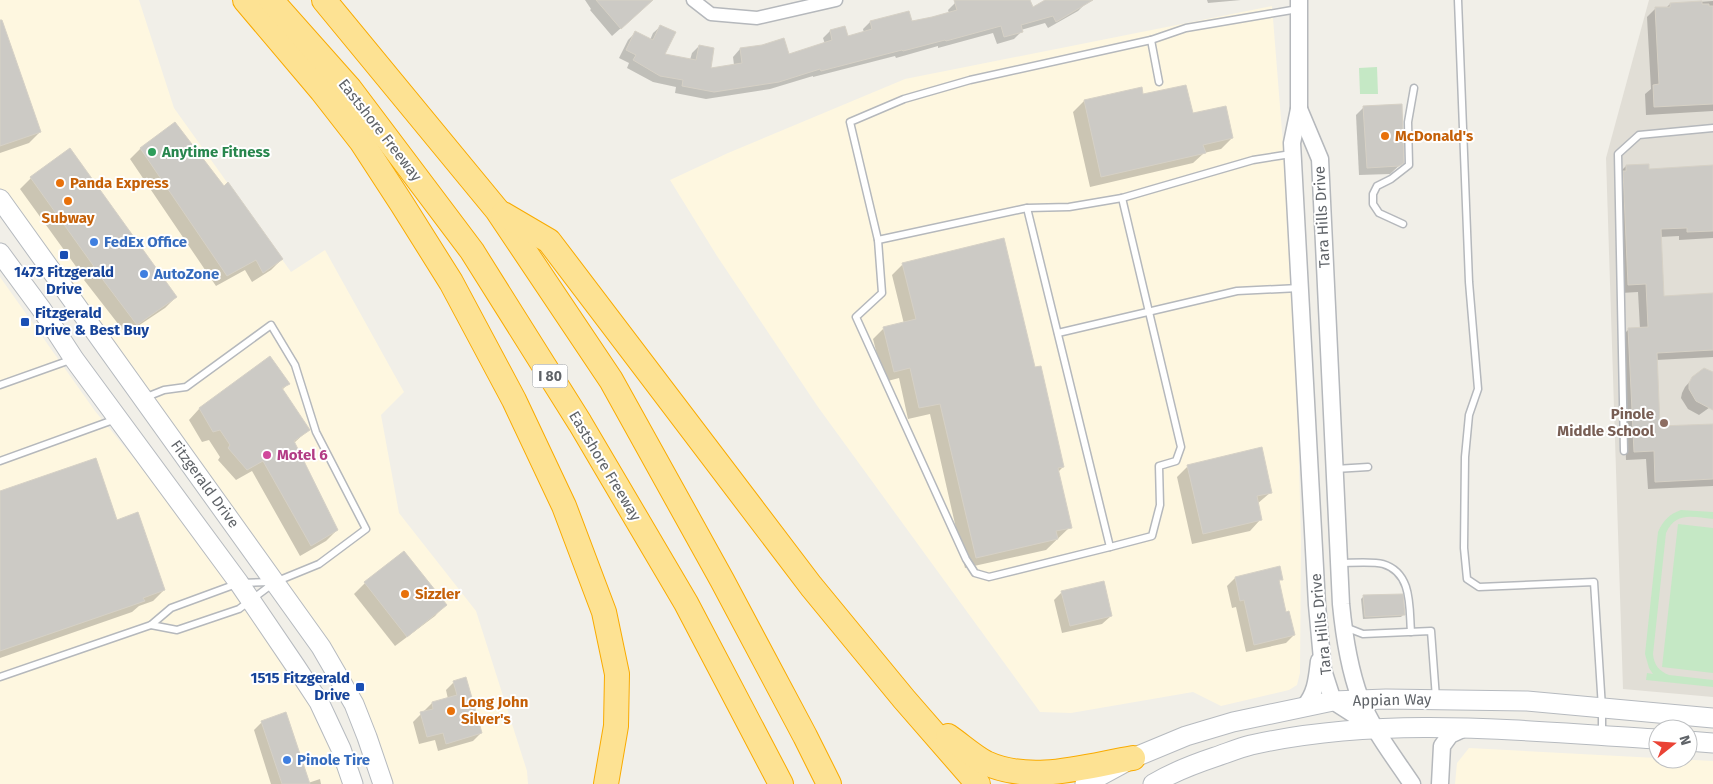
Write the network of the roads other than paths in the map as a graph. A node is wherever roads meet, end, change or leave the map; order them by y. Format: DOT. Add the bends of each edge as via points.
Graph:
graph roads {
  1 [pos="245,0"];
  2 [pos="272,0"];
  3 [pos="324,0"];
  4 [pos="693,0"];
  5 [pos="836,0"];
  6 [pos="1458,0"];
  7 [pos="1299,4"];
  8 [pos="1151,40"];
  9 [pos="1159,82"];
  10 [pos="1414,88"];
  11 [pos="1299,109"];
  12 [pos="1713,128"];
  13 [pos="1293,153"];
  14 [pos="1122,198"];
  15 [pos="0,199"];
  16 [pos="1027,208"];
  17 [pos="497,210"];
  18 [pos="1403,224"];
  19 [pos="878,240"];
  20 [pos="0,253"];
  21 [pos="1299,288"];
  22 [pos="1149,311"];
  23 [pos="1058,333"];
  24 [pos="74,359"];
  25 [pos="0,385"];
  26 [pos="143,398"];
  27 [pos="117,418"];
  28 [pos="1624,451"];
  29 [pos="0,461"];
  30 [pos="1368,467"];
  31 [pos="1334,469"];
  32 [pos="1110,547"];
  33 [pos="1339,563"];
  34 [pos="275,582"];
  35 [pos="239,583"];
  36 [pos="250,600"];
  37 [pos="151,625"];
  38 [pos="1343,626"];
  39 [pos="1411,632"];
  40 [pos="1321,644"];
  41 [pos="0,677"];
  42 [pos="904,699"];
  43 [pos="1361,699"];
  44 [pos="1436,699"];
  45 [pos="1333,701"];
  46 [pos="1304,707"];
  47 [pos="1602,708"];
  48 [pos="1713,718"];
  49 [pos="1375,728"];
  50 [pos="1465,728"];
  51 [pos="1602,736"];
  52 [pos="1648,738"];
  53 [pos="1698,741"];
  54 [pos="1713,742"];
  55 [pos="1133,758"];
  56 [pos="352,784"];
  57 [pos="382,784"];
  58 [pos="606,784"];
  59 [pos="781,784"];
  60 [pos="829,784"];
  61 [pos="978,784"];
  62 [pos="1085,784"];
  63 [pos="1153,784"];
  64 [pos="1412,784"];
  65 [pos="1440,784"];
  1 -- 58 [label="highway" via="361,141 402,204 451,282 514,400 564,506 604,612 617,674 616,726"];
  2 -- 59 [label="highway, Eastshore Freeway / I 80" via="350,89 472,251 580,423 686,603"];
  3 -- 17 [label="highway"];
  4 -- 5 [label="street" via="711,14 757,18"];
  6 -- 47 [label="lane" via="1469,282 1478,389 1469,416 1465,457 1467,579 1479,587 1594,582"];
  7 -- 8 [label="lane" via="1186,28"];
  7 -- 11 [label="street, Tara Hills Drive"];
  8 -- 9 [label="lane"];
  8 -- 19 [label="lane" via="970,80 904,99 850,122"];
  10 -- 18 [label="lane" via="1408,122 1409,165 1377,186 1373,194 1373,204 1379,212"];
  11 -- 13 [label="street, Tara Hills Drive"];
  11 -- 31 [label="street, Tara Hills Drive" via="1320,159"];
  12 -- 28 [label="lane" via="1639,135 1618,154"];
  13 -- 14 [label="lane" via="1253,160"];
  13 -- 21 [label="street, Tara Hills Drive"];
  14 -- 16 [label="lane" via="1069,207"];
  14 -- 22 [label="lane"];
  15 -- 26 [label="main road, Fitzgerald Drive"];
  16 -- 19 [label="lane"];
  16 -- 23 [label="lane"];
  17 -- 42 [label="highway" via="549,241 811,586"];
  17 -- 60 [label="highway" via="612,380"];
  19 -- 32 [label="lane" via="882,293 856,317 966,560 975,572 989,577"];
  20 -- 24 [label="main road, Fitzgerald Drive"];
  21 -- 22 [label="lane" via="1237,292"];
  21 -- 40 [label="street, Tara Hills Drive" via="1316,605"];
  22 -- 23 [label="lane"];
  22 -- 32 [label="lane" via="1181,447 1176,461 1159,466 1160,505 1152,536"];
  23 -- 32 [label="lane"];
  24 -- 25 [label="lane"];
  24 -- 27 [label="main road, Fitzgerald Drive"];
  26 -- 34 [label="main road, Fitzgerald Drive"];
  26 -- 34 [label="lane" via="186,386 271,325 295,365 316,432 366,530 319,564"];
  27 -- 29 [label="lane"];
  27 -- 35 [label="main road, Fitzgerald Drive"];
  30 -- 31 [label="lane"];
  31 -- 33 [label="street, Tara Hills Drive"];
  33 -- 38 [label="street, Tara Hills Drive"];
  33 -- 39 [label="lane" via="1383,564 1402,576 1407,586"];
  34 -- 35 [label="lane"];
  34 -- 36 [label="lane"];
  34 -- 57 [label="main road, Fitzgerald Drive" via="321,647 354,704"];
  35 -- 36 [label="main road, Fitzgerald Drive"];
  35 -- 37 [label="lane" via="171,608"];
  36 -- 37 [label="lane" via="239,609 177,630"];
  36 -- 56 [label="main road, Fitzgerald Drive" via="319,702"];
  37 -- 41 [label="lane"];
  38 -- 39 [label="lane" via="1363,634"];
  38 -- 43 [label="street, Tara Hills Drive"];
  39 -- 44 [label="lane" via="1431,631"];
  40 -- 45 [label="street, Tara Hills Drive" via="1323,670"];
  40 -- 46 [label="street" via="1312,699"];
  42 -- 55 [label="highway" via="986,763 1016,772 1051,774"];
  42 -- 61 [label="highway"];
  43 -- 44 [label="main road, Appian Way"];
  43 -- 45 [label="main road, Appian Way"];
  43 -- 49 [label="street, Tara Hills Drive"];
  44 -- 47 [label="main road, Appian Way"];
  45 -- 46 [label="main road, Appian Way"];
  45 -- 49 [label="street"];
  46 -- 55 [label="main road, Appian Way" via="1186,736"];
  47 -- 48 [label="main road, Appian Way"];
  47 -- 51 [label="lane"];
  49 -- 50 [label="main road, Appian Way"];
  49 -- 63 [label="main road, Appian Way" via="1250,745 1186,767"];
  49 -- 64 [label="street, Tara Hills Drive"];
  50 -- 51 [label="main road, Appian Way"];
  50 -- 65 [label="street" via="1450,735 1442,746"];
  51 -- 52 [label="main road, Appian Way"];
  53 -- 54 [label="main road"];
  55 -- 62 [label="main road, Appian Way"];
}
